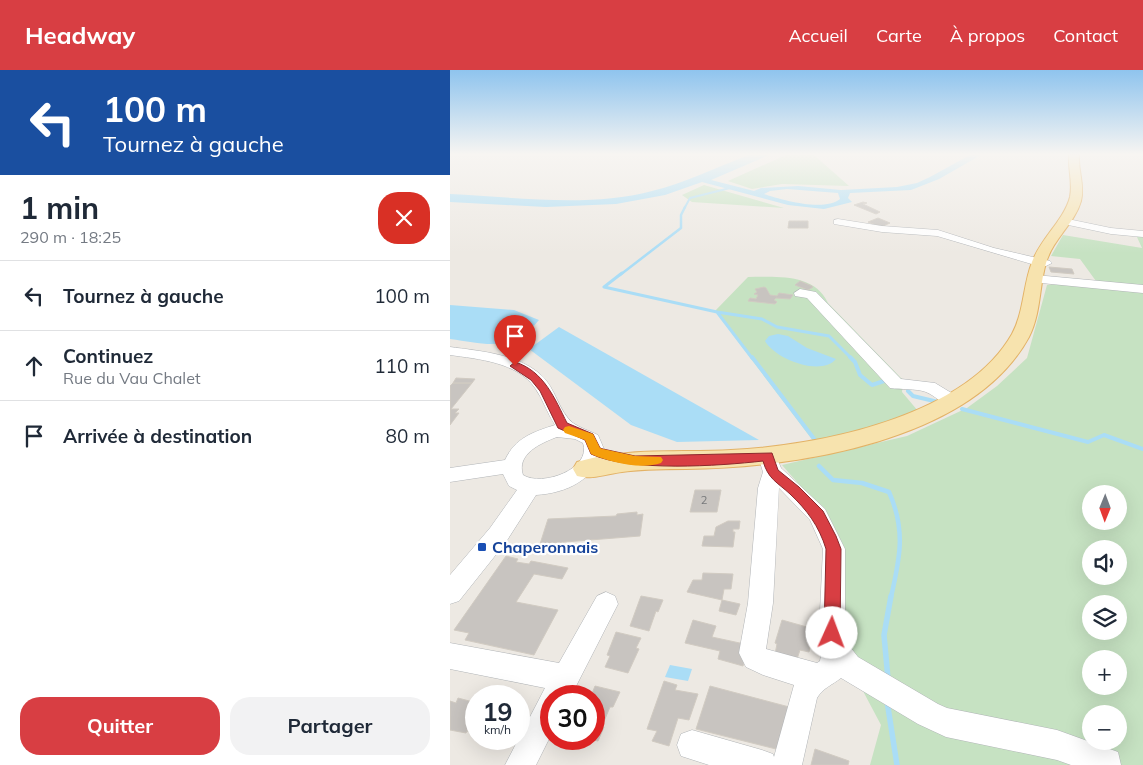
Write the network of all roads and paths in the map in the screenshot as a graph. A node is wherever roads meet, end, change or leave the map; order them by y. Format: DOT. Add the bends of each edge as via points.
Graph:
graph roads {
  1 [pos="1078,187"];
  2 [pos="838,222"];
  3 [pos="1058,230"];
  4 [pos="1143,234"];
  5 [pos="1040,268"];
  6 [pos="1143,289"];
  7 [pos="800,293"];
  8 [pos="450,351"];
  9 [pos="952,401"];
  10 [pos="554,407"];
  11 [pos="572,431"];
  12 [pos="541,436"];
  13 [pos="590,460"];
  14 [pos="770,464"];
  15 [pos="512,466"];
  16 [pos="450,474"];
  17 [pos="530,487"];
  18 [pos="450,594"];
  19 [pos="606,604"];
  20 [pos="835,649"];
  21 [pos="450,656"];
  22 [pos="814,677"];
  23 [pos="554,685"];
  24 [pos="562,685"];
  25 [pos="540,726"];
  26 [pos="692,745"];
  27 [pos="1107,763"];
  28 [pos="520,765"];
  29 [pos="762,765"];
  30 [pos="787,765"];
  1 -- 3 [label="main road" via="1077,204"];
  2 -- 5 [label="street" via="948,235"];
  3 -- 4 [label="street"];
  3 -- 5 [label="main road"];
  5 -- 6 [label="street"];
  5 -- 9 [label="main road" via="1021,344 984,380"];
  7 -- 9 [label="street" via="812,295 896,384 929,387"];
  8 -- 10 [label="street" via="497,359 515,366 535,378"];
  9 -- 14 [label="main road" via="881,432"];
  10 -- 11 [label="street" via="562,425"];
  10 -- 12 [label="street" via="550,424"];
  11 -- 12 [label="street"];
  11 -- 13 [label="street" via="589,437 594,443"];
  12 -- 15 [label="street" via="516,454"];
  13 -- 14 [label="main road" via="734,460"];
  13 -- 17 [label="street" via="574,478 544,488"];
  14 -- 20 [label="street" via="818,515 834,549 832,633"];
  14 -- 22 [label="street" via="759,611 752,653 755,658"];
  15 -- 16 [label="street"];
  15 -- 17 [label="street" via="513,475"];
  17 -- 18 [label="street" via="498,535"];
  19 -- 24 [label="street"];
  20 -- 22 [label="street" via="832,668 822,676"];
  20 -- 27 [label="street" via="848,667 946,722 1056,745"];
  21 -- 23 [label="street"];
  22 -- 30 [label="street" via="804,694"];
  25 -- 28 [label="street"];
  26 -- 29 [label="street"];
}
